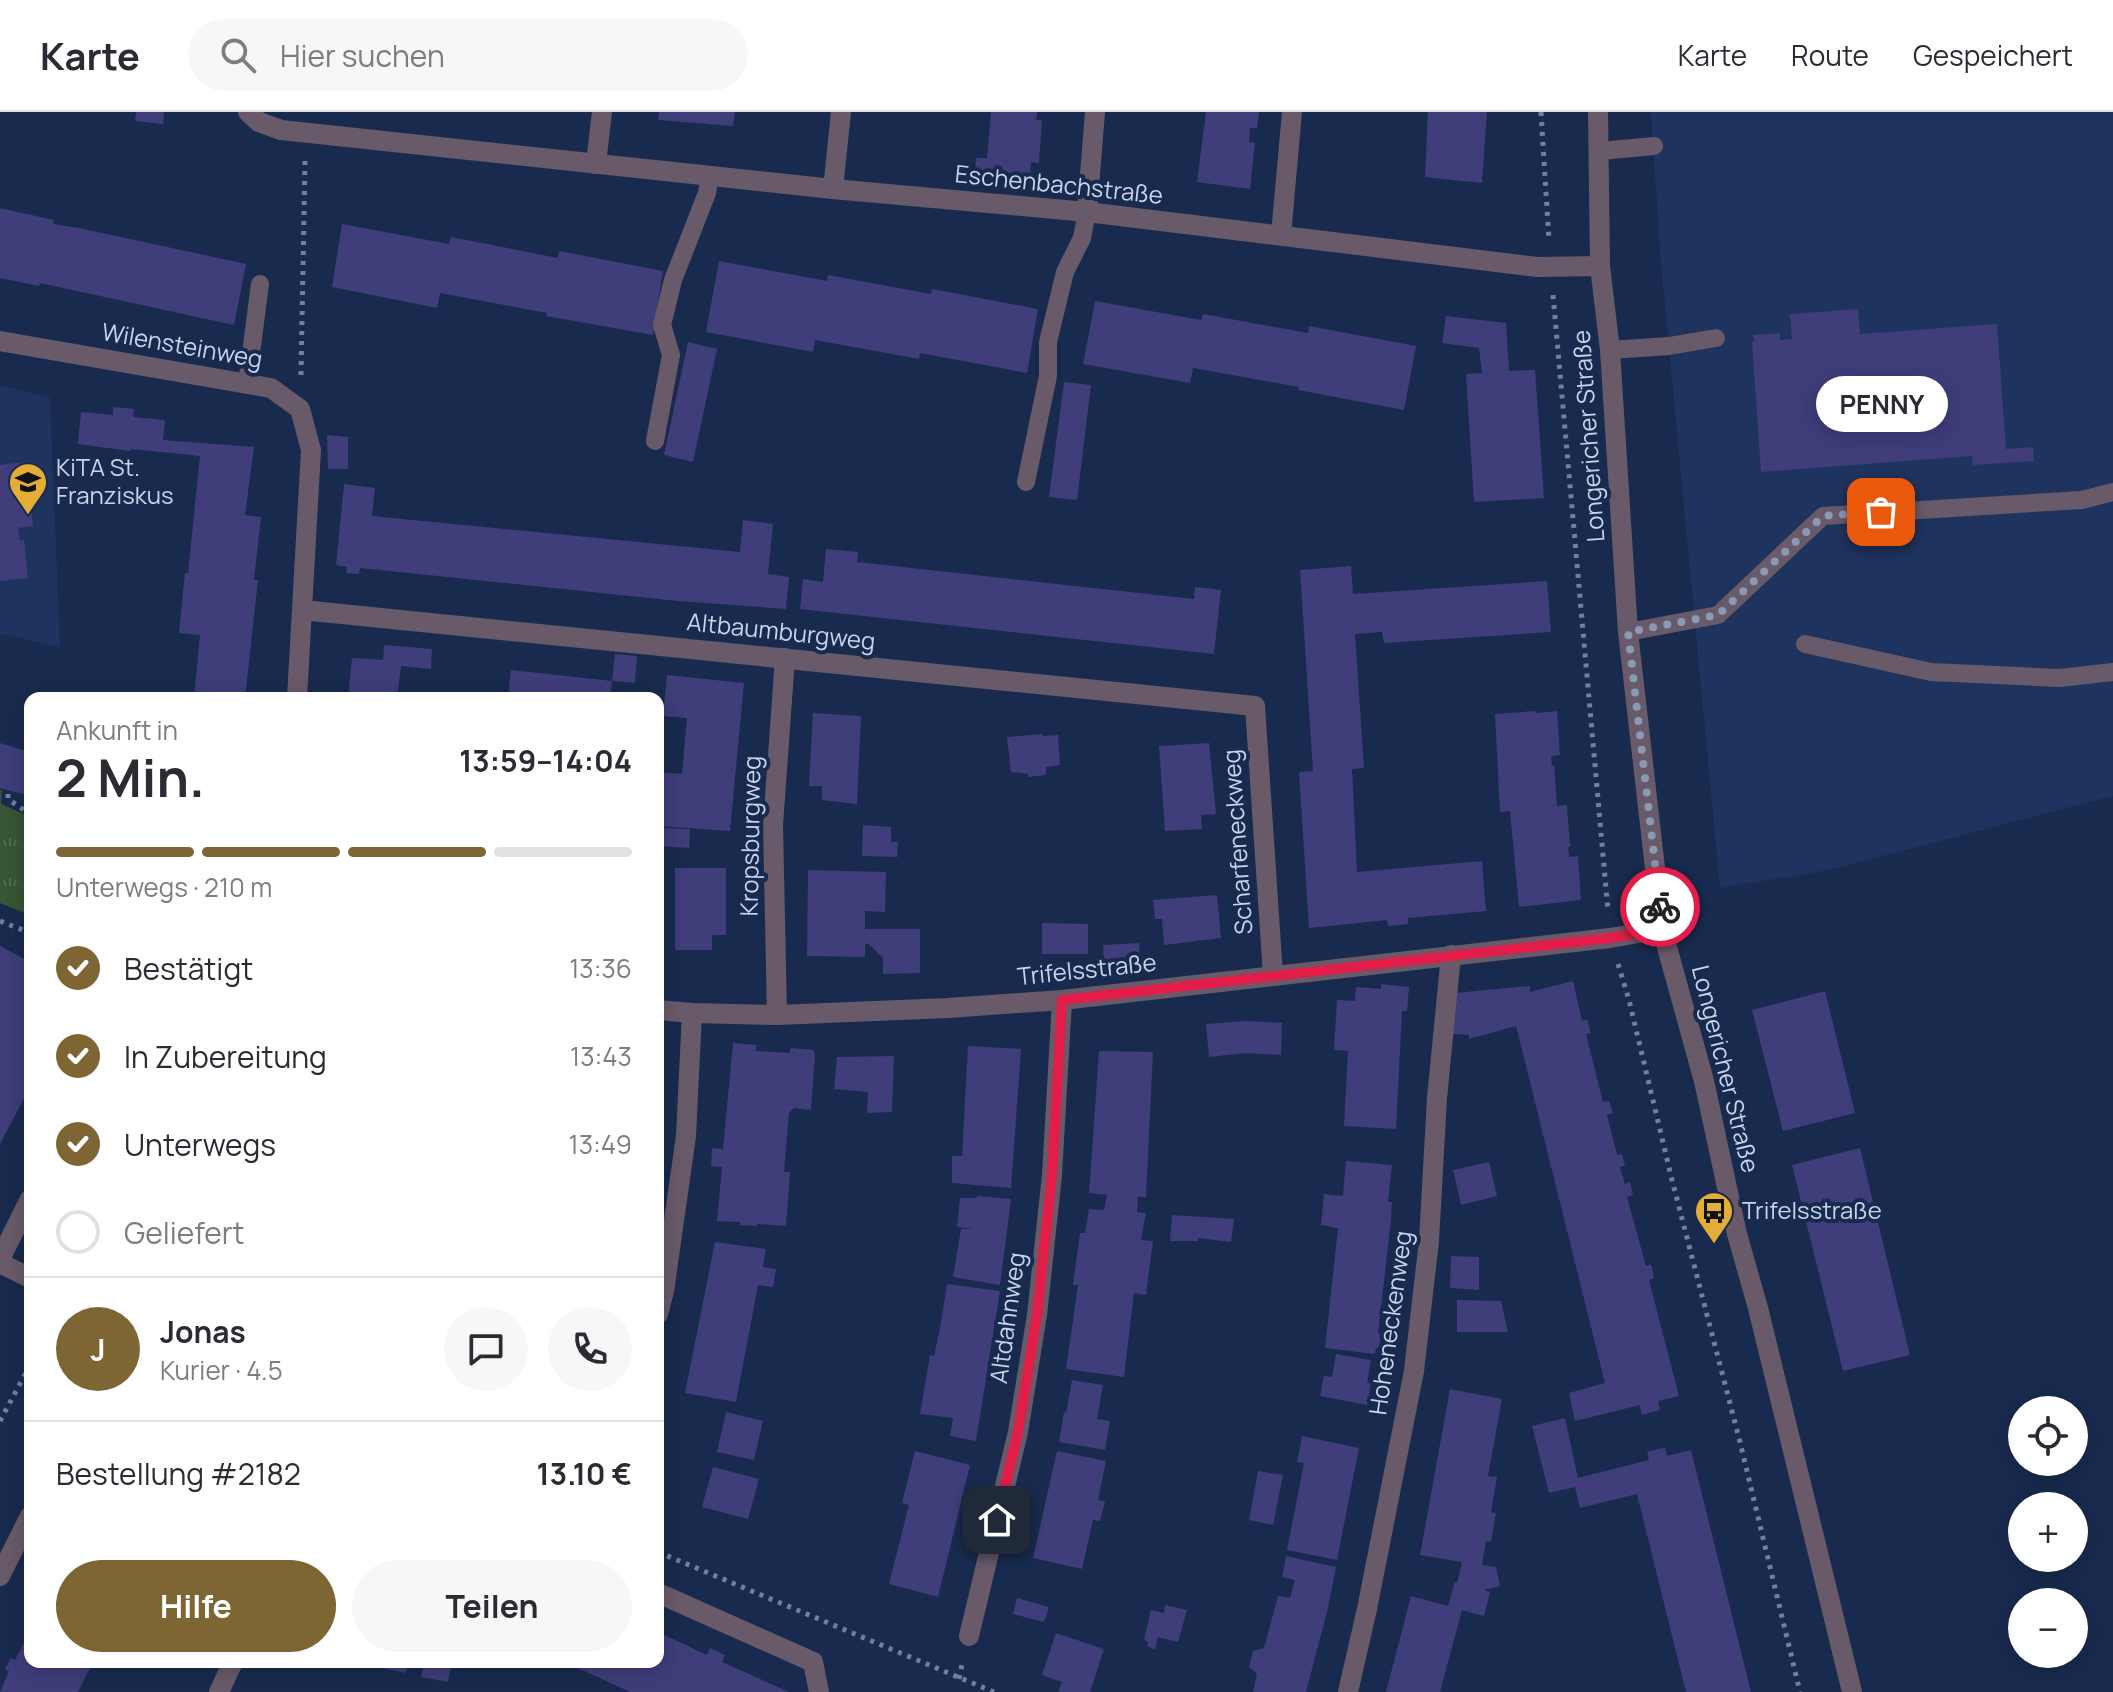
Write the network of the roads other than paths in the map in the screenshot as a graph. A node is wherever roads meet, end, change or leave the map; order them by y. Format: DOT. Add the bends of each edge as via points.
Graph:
graph roads {
  1 [pos="248,112"];
  2 [pos="602,112"];
  3 [pos="841,112"];
  4 [pos="1095,112"];
  5 [pos="1292,112"];
  6 [pos="1598,112"];
  7 [pos="1654,146"];
  8 [pos="1600,151"];
  9 [pos="596,164"];
  10 [pos="710,176"];
  11 [pos="833,189"];
  12 [pos="1087,212"];
  13 [pos="1281,235"];
  14 [pos="1600,266"];
  15 [pos="260,284"];
  16 [pos="1716,338"];
  17 [pos="0,341"];
  18 [pos="1610,350"];
  19 [pos="247,384"];
  20 [pos="655,441"];
  21 [pos="1026,482"];
  22 [pos="2113,492"];
  23 [pos="302,610"];
  24 [pos="1628,632"];
  25 [pos="1805,644"];
  26 [pos="785,658"];
  27 [pos="2113,672"];
  28 [pos="297,692"];
  29 [pos="1255,706"];
  30 [pos="1662,929"];
  31 [pos="1451,955"];
  32 [pos="1273,975"];
  33 [pos="1062,1000"];
  34 [pos="664,1011"];
  35 [pos="692,1013"];
  36 [pos="777,1015"];
  37 [pos="24,1211"];
  38 [pos="0,1261"];
  39 [pos="24,1275"];
  40 [pos="664,1291"];
  41 [pos="24,1528"];
  42 [pos="0,1576"];
  43 [pos="664,1596"];
  44 [pos="969,1636"];
  45 [pos="230,1668"];
  46 [pos="219,1692"];
  47 [pos="819,1692"];
  48 [pos="1348,1692"];
  49 [pos="1852,1692"];
  1 -- 9 [label="street, Eschenbachstraße" via="281,130"];
  2 -- 9 [label="street"];
  3 -- 11 [label="street"];
  4 -- 12 [label="street"];
  5 -- 13 [label="street"];
  6 -- 8 [label="street, Longericher Straße"];
  7 -- 8 [label="lane"];
  8 -- 14 [label="street, Longericher Straße"];
  9 -- 10 [label="street, Eschenbachstraße"];
  10 -- 11 [label="street, Eschenbachstraße"];
  10 -- 20 [label="lane" via="662,325 671,355"];
  11 -- 12 [label="street, Eschenbachstraße"];
  12 -- 13 [label="street, Eschenbachstraße"];
  12 -- 21 [label="lane" via="1048,342 1048,376"];
  13 -- 14 [label="street, Eschenbachstraße" via="1537,267"];
  14 -- 18 [label="street, Longericher Straße"];
  15 -- 19 [label="lane"];
  16 -- 18 [label="lane"];
  17 -- 19 [label="street, Wilensteinweg"];
  18 -- 24 [label="street, Longericher Straße"];
  19 -- 23 [label="street, Wilensteinweg" via="271,388 300,409 311,450"];
  22 -- 24 [label="lane" via="2082,500 1823,516 1718,615"];
  23 -- 26 [label="street, Altbaumburgweg"];
  23 -- 28 [label="street"];
  24 -- 30 [label="street, Longericher Straße"];
  25 -- 27 [label="lane" via="1931,672 2060,678"];
  26 -- 29 [label="street, Altbaumburgweg"];
  26 -- 36 [label="street, Kropsburgweg" via="773,825"];
  29 -- 32 [label="street, Scharfeneckweg"];
  30 -- 31 [label="street, Trifelsstraße"];
  30 -- 49 [label="street, Longericher Straße" via="1704,1081"];
  31 -- 32 [label="street, Trifelsstraße"];
  31 -- 48 [label="street, Hoheneckenweg" via="1414,1371"];
  32 -- 33 [label="street, Trifelsstraße"];
  33 -- 36 [label="street, Trifelsstraße"];
  33 -- 44 [label="street, Altdahnweg" via="1037,1315 1018,1432"];
  34 -- 35 [label="street, Trifelsstraße"];
  35 -- 36 [label="street, Trifelsstraße"];
  35 -- 40 [label="street" via="686,1136"];
  37 -- 38 [label="street"];
  38 -- 39 [label="street"];
  41 -- 42 [label="street"];
  43 -- 47 [label="street" via="813,1662"];
  45 -- 46 [label="street"];
}
